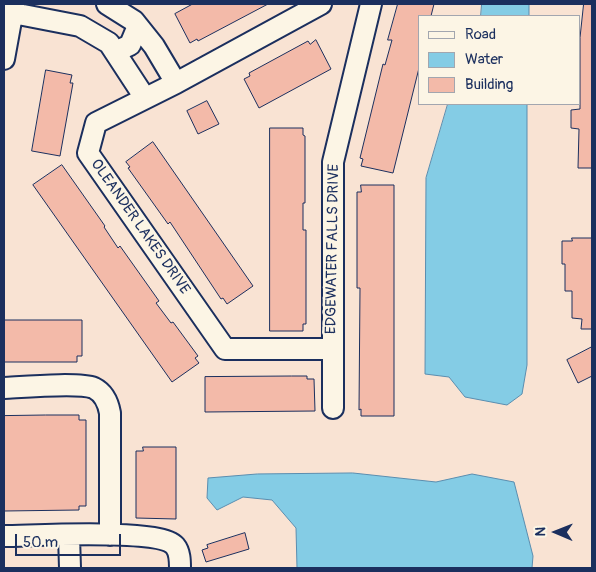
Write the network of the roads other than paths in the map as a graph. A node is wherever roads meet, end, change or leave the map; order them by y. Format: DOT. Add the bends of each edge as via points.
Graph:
graph roads {
  1 [pos="107,4"];
  2 [pos="321,4"];
  3 [pos="371,4"];
  4 [pos="10,8"];
  5 [pos="138,26"];
  6 [pos="115,52"];
  7 [pos="4,59"];
  8 [pos="176,83"];
  9 [pos="145,98"];
  10 [pos="332,349"];
  11 [pos="4,388"];
  12 [pos="333,408"];
  13 [pos="110,535"];
  14 [pos="4,536"];
  15 [pos="69,536"];
  16 [pos="70,568"];
  17 [pos="180,568"];
  1 -- 5 [label="street"];
  2 -- 8 [label="street, OLEANDER LAKES DRIVE"];
  3 -- 10 [label="street, EDGEWATER FALLS DRIVE" via="333,162"];
  4 -- 6 [label="street" via="80,26 109,43"];
  4 -- 7 [label="street"];
  5 -- 6 [label="street" via="130,45"];
  5 -- 8 [label="street"];
  6 -- 9 [label="street"];
  8 -- 9 [label="street, OLEANDER LAKES DRIVE"];
  9 -- 10 [label="street, OLEANDER LAKES DRIVE" via="96,123 88,153 225,349"];
  10 -- 12 [label="street, EDGEWATER FALLS DRIVE"];
  11 -- 13 [label="street" via="88,386 108,402"];
  13 -- 15 [label="street"];
  13 -- 17 [label="street" via="162,539 174,546"];
  14 -- 15 [label="street"];
  15 -- 16 [label="street"];
}
